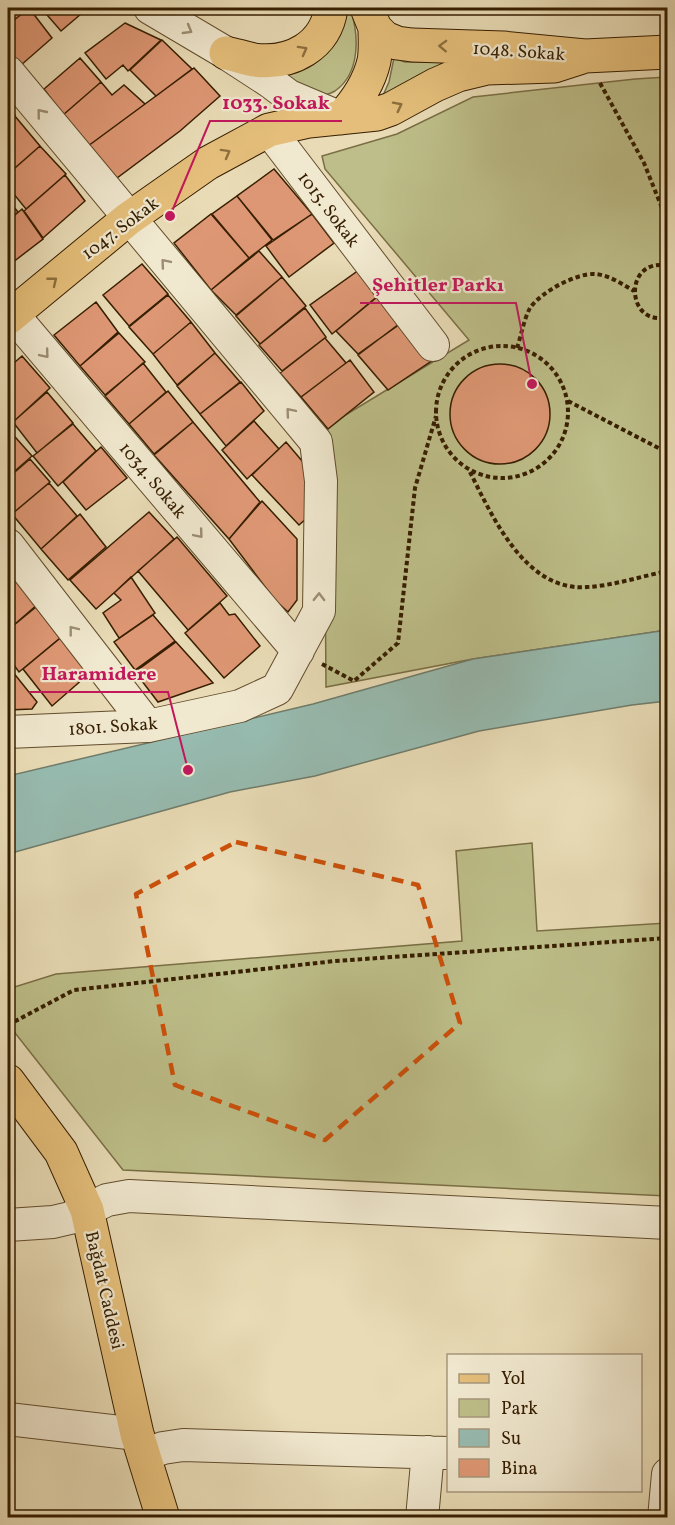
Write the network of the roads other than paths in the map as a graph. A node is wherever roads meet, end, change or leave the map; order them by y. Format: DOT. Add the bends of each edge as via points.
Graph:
graph roads {
  1 [pos="150,8"];
  2 [pos="331,8"];
  3 [pos="371,18"];
  4 [pos="668,52"];
  5 [pos="226,53"];
  6 [pos="585,56"];
  7 [pos="8,72"];
  8 [pos="341,118"];
  9 [pos="269,130"];
  10 [pos="128,219"];
  11 [pos="9,314"];
  12 [pos="433,345"];
  13 [pos="8,545"];
  14 [pos="298,651"];
  15 [pos="148,726"];
  16 [pos="8,732"];
  17 [pos="8,1081"];
  18 [pos="87,1210"];
  19 [pos="668,1222"];
  20 [pos="8,1225"];
  21 [pos="8,1419"];
  22 [pos="140,1444"];
  23 [pos="438,1453"];
  24 [pos="642,1470"];
  25 [pos="668,1473"];
  26 [pos="163,1518"];
  27 [pos="422,1518"];
  28 [pos="664,1518"];
  1 -- 5 [label="street, one-way"];
  5 -- 2 [label="main road, one-way" via="255,60 282,60 302,53 318,41"];
  6 -- 3 [label="main road, 1048. Sokak, one-way" via="397,43 385,38"];
  3 -- 8 [label="main road" via="374,60 363,89"];
  4 -- 6 [label="main road, 1048. Sokak"];
  5 -- 8 [label="street" via="289,96"];
  8 -- 6 [label="main road, 1047. Sokak, one-way" via="391,109 458,75 487,68 554,66"];
  10 -- 7 [label="street, 1801. Sokak, one-way"];
  8 -- 9 [label="main road, 1047. Sokak"];
  10 -- 9 [label="main road, 1047. Sokak, one-way" via="208,163"];
  9 -- 12 [label="street, 1015. Sokak"];
  11 -- 10 [label="main road, 1047. Sokak, one-way"];
  14 -- 10 [label="street, 1801. Sokak, one-way" via="319,611 321,481 316,442"];
  11 -- 14 [label="street, 1034. Sokak, one-way"];
  15 -- 13 [label="street, one-way"];
  14 -- 15 [label="street, 1801. Sokak" via="277,689 240,706"];
  15 -- 16 [label="street, 1801. Sokak"];
  17 -- 18 [label="main road, Bağdat Caddesi" via="61,1152"];
  18 -- 19 [label="street" via="107,1200 149,1196"];
  18 -- 20 [label="street" via="53,1222"];
  18 -- 22 [label="main road, Bağdat Caddesi"];
  21 -- 22 [label="street"];
  22 -- 23 [label="street" via="163,1448 183,1445"];
  22 -- 26 [label="main road, Bağdat Caddesi"];
  23 -- 27 [label="street"];
  24 -- 25 [label="street"];
  25 -- 28 [label="street"];
}
